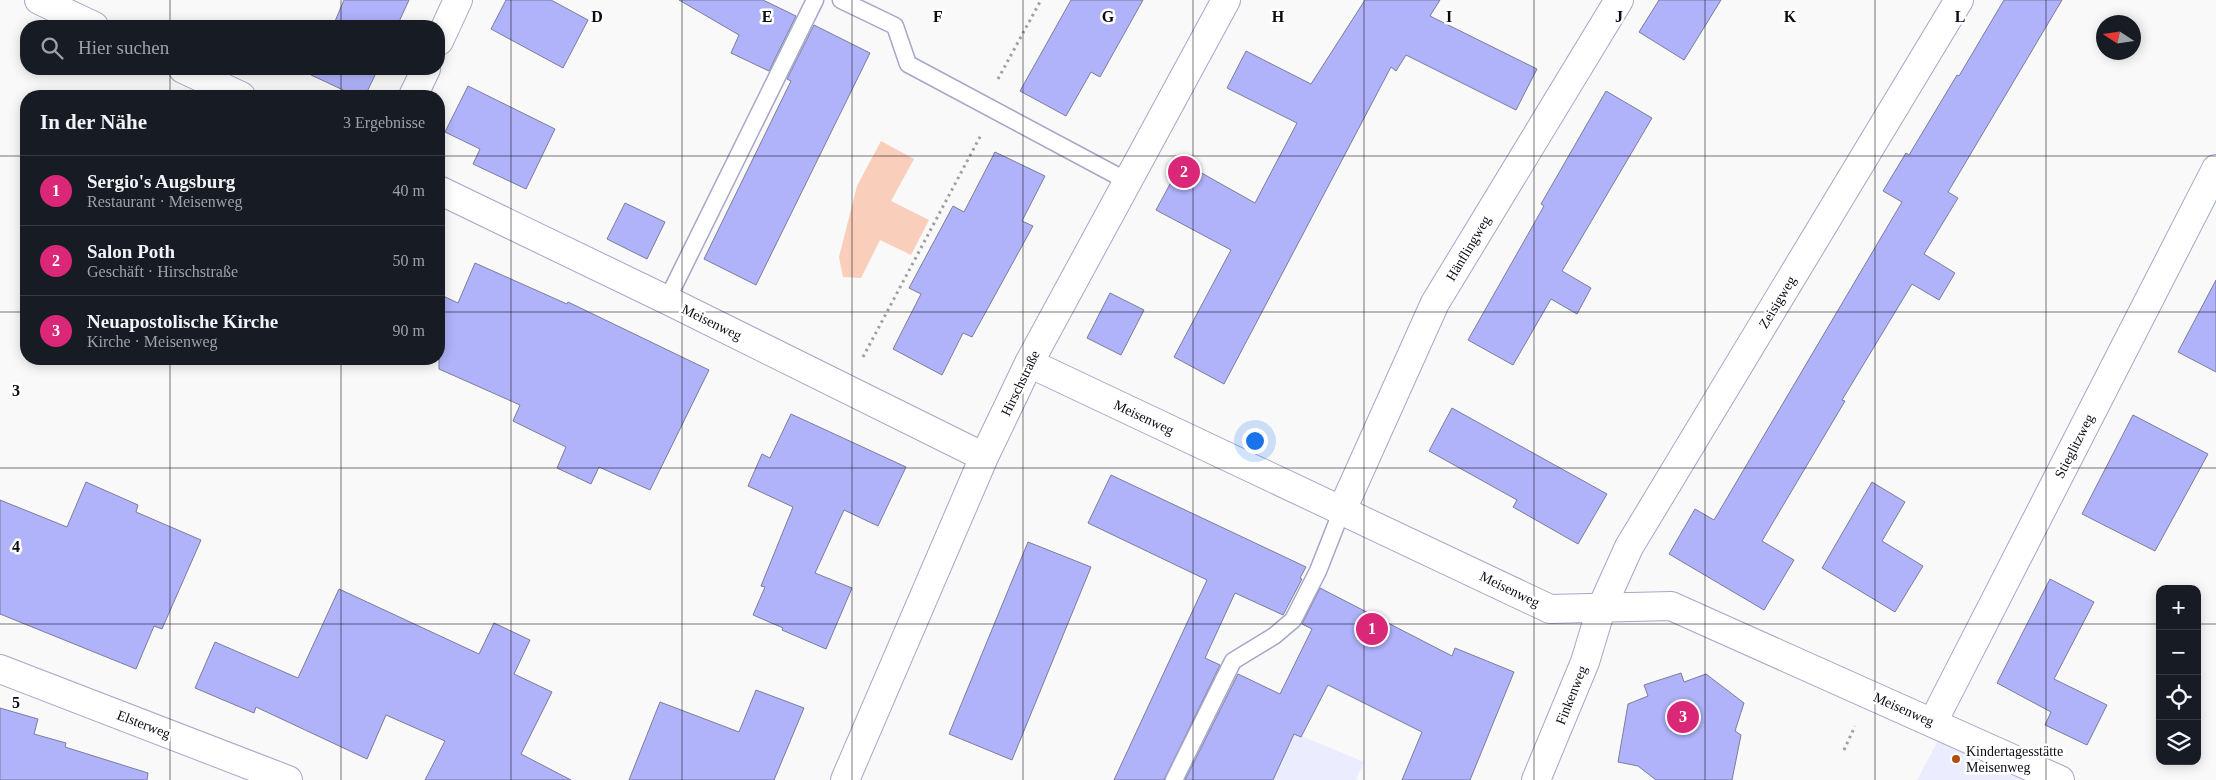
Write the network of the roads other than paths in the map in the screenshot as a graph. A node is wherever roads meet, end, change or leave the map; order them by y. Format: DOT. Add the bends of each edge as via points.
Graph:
graph roads {
  1 [pos="39,0"];
  2 [pos="458,0"];
  3 [pos="814,0"];
  4 [pos="841,0"];
  5 [pos="1226,0"];
  6 [pos="1619,0"];
  7 [pos="1959,0"];
  8 [pos="81,20"];
  9 [pos="445,28"];
  10 [pos="197,75"];
  11 [pos="423,75"];
  12 [pos="228,90"];
  13 [pos="415,90"];
  14 [pos="2216,169"];
  15 [pos="1128,181"];
  16 [pos="445,193"];
  17 [pos="667,300"];
  18 [pos="1029,363"];
  19 [pos="984,457"];
  20 [pos="1342,510"];
  21 [pos="1601,609"];
  22 [pos="0,669"];
  23 [pos="1933,722"];
  24 [pos="288,780"];
  25 [pos="845,780"];
  26 [pos="1174,780"];
  27 [pos="1536,780"];
  28 [pos="2060,780"];
  1 -- 8 [label="street"];
  2 -- 9 [label="street"];
  3 -- 17 [label="lane"];
  4 -- 15 [label="lane" via="895,26 908,64"];
  5 -- 15 [label="street, Hirschstraße"];
  6 -- 20 [label="street, Hänflingweg" via="1435,303"];
  7 -- 21 [label="street, Zeisigweg" via="1629,547"];
  10 -- 12 [label="street"];
  11 -- 13 [label="street"];
  14 -- 23 [label="street, Stieglitzweg"];
  15 -- 18 [label="street, Hirschstraße"];
  16 -- 17 [label="street, Meisenweg"];
  17 -- 19 [label="street, Meisenweg"];
  18 -- 19 [label="street, Hirschstraße"];
  18 -- 20 [label="street, Meisenweg"];
  19 -- 25 [label="street, Hirschstraße"];
  20 -- 21 [label="street, Meisenweg" via="1550,609"];
  20 -- 26 [label="lane" via="1293,620 1233,661"];
  21 -- 23 [label="street, Meisenweg" via="1671,606"];
  21 -- 27 [label="street, Finkenweg" via="1585,662"];
  22 -- 24 [label="street, Elsterweg"];
  23 -- 28 [label="street, Meisenweg"];
}
